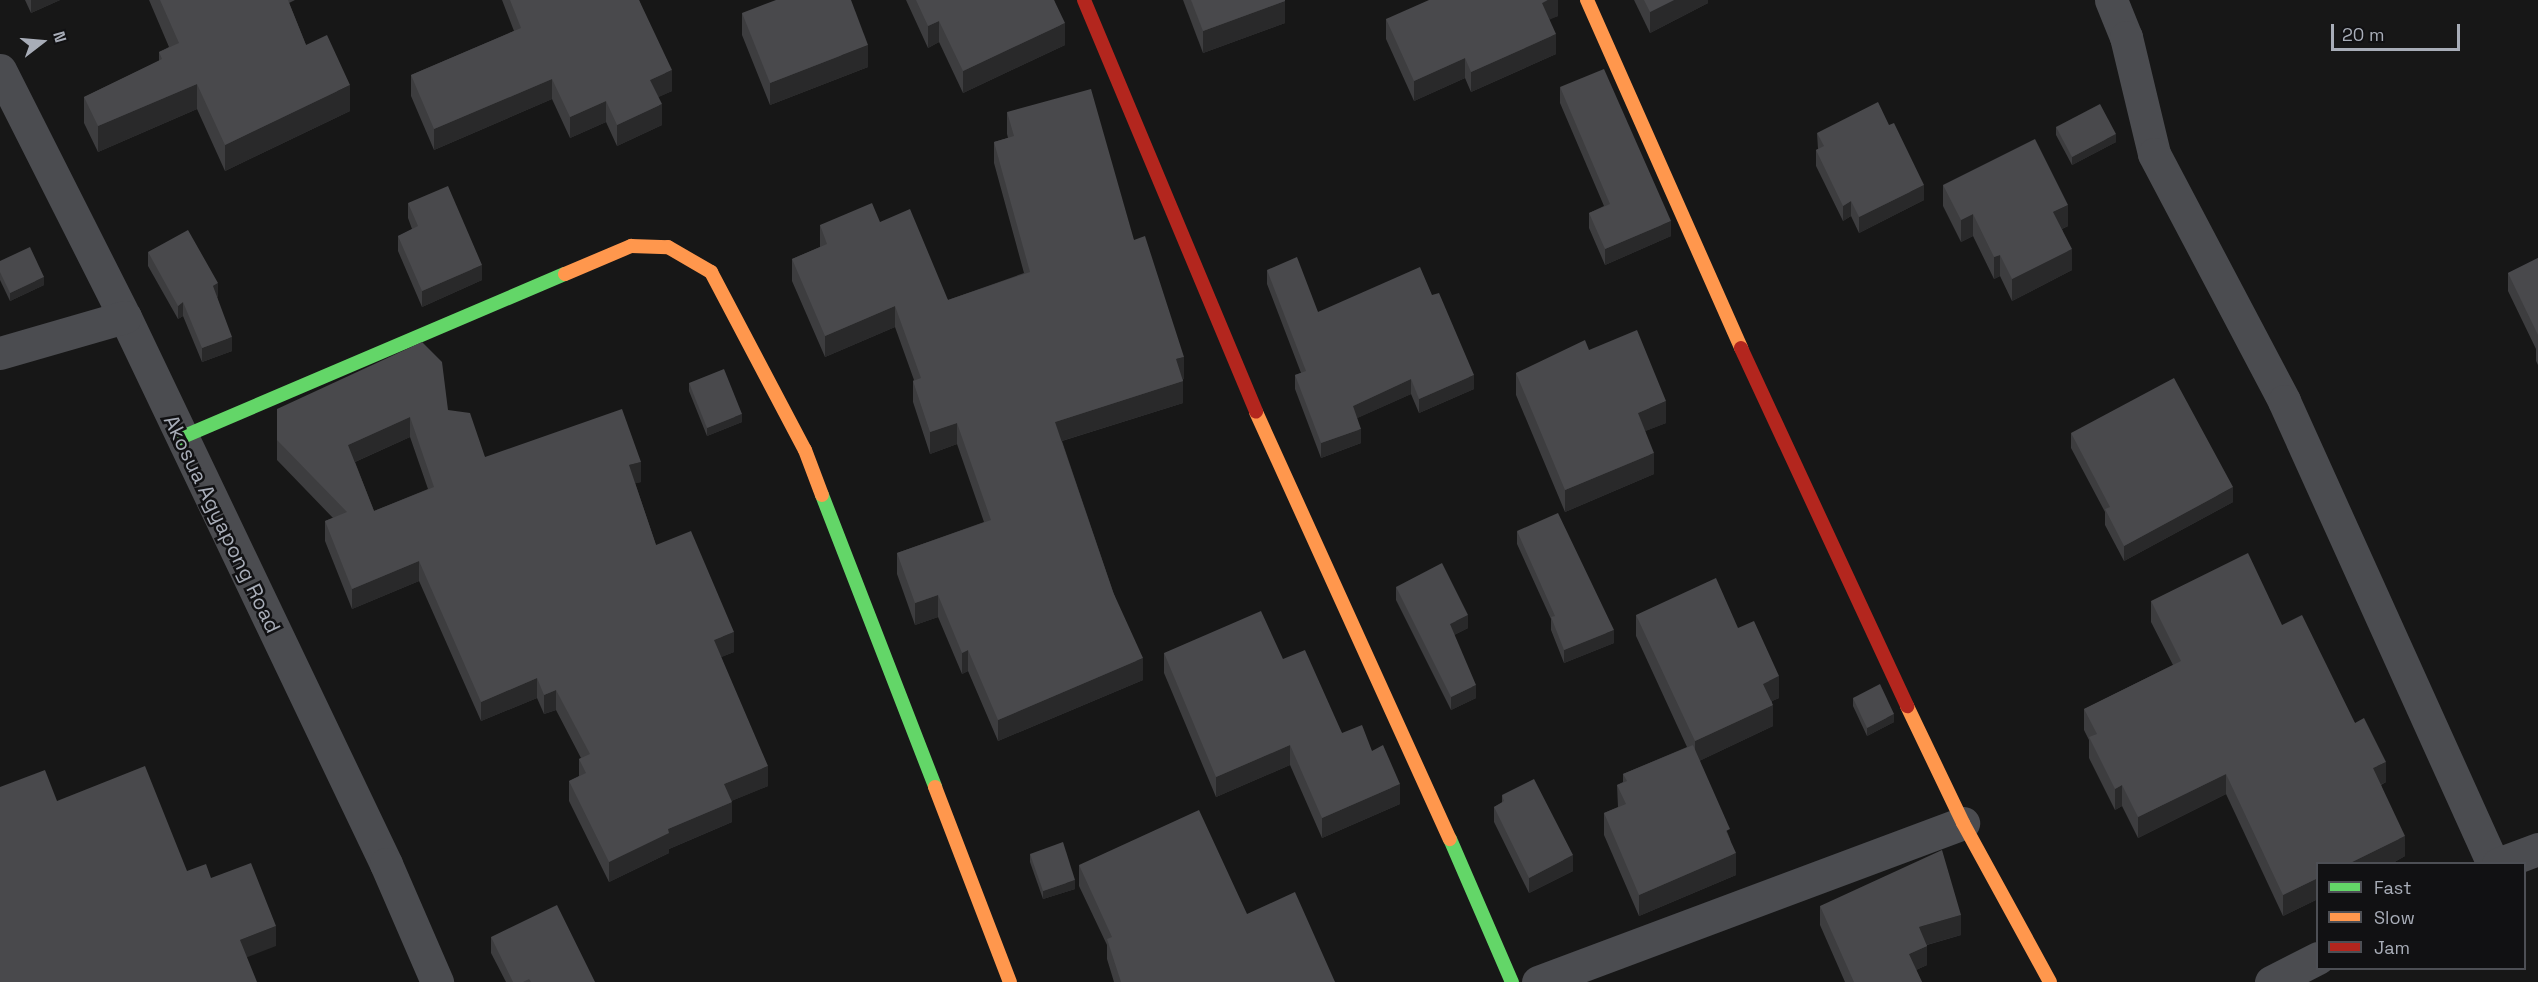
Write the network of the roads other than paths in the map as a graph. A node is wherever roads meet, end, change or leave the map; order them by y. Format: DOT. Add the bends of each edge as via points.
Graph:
graph roads {
  1 [pos="1084,0"];
  2 [pos="1587,0"];
  3 [pos="2110,0"];
  4 [pos="0,70"];
  5 [pos="125,317"];
  6 [pos="0,353"];
  7 [pos="180,438"];
  8 [pos="1963,823"];
  9 [pos="2538,849"];
  10 [pos="2492,862"];
  11 [pos="2503,862"];
  12 [pos="2316,959"];
  13 [pos="437,982"];
  14 [pos="1010,982"];
  15 [pos="1512,982"];
  16 [pos="1538,982"];
  17 [pos="2050,982"];
  18 [pos="2271,982"];
  1 -- 15 [label="street" via="1242,382"];
  2 -- 8 [label="street" via="1803,487"];
  3 -- 10 [label="street" via="2126,36 2154,154 2284,400"];
  4 -- 5 [label="street, Akosua Agyapong Road"];
  5 -- 6 [label="street"];
  5 -- 7 [label="street, Akosua Agyapong Road"];
  7 -- 13 [label="street, Akosua Agyapong Road" via="386,864"];
  7 -- 14 [label="street" via="631,246 668,247 711,272 805,450"];
  8 -- 16 [label="street"];
  8 -- 17 [label="street"];
  9 -- 11 [label="street"];
  12 -- 18 [label="street"];
}
